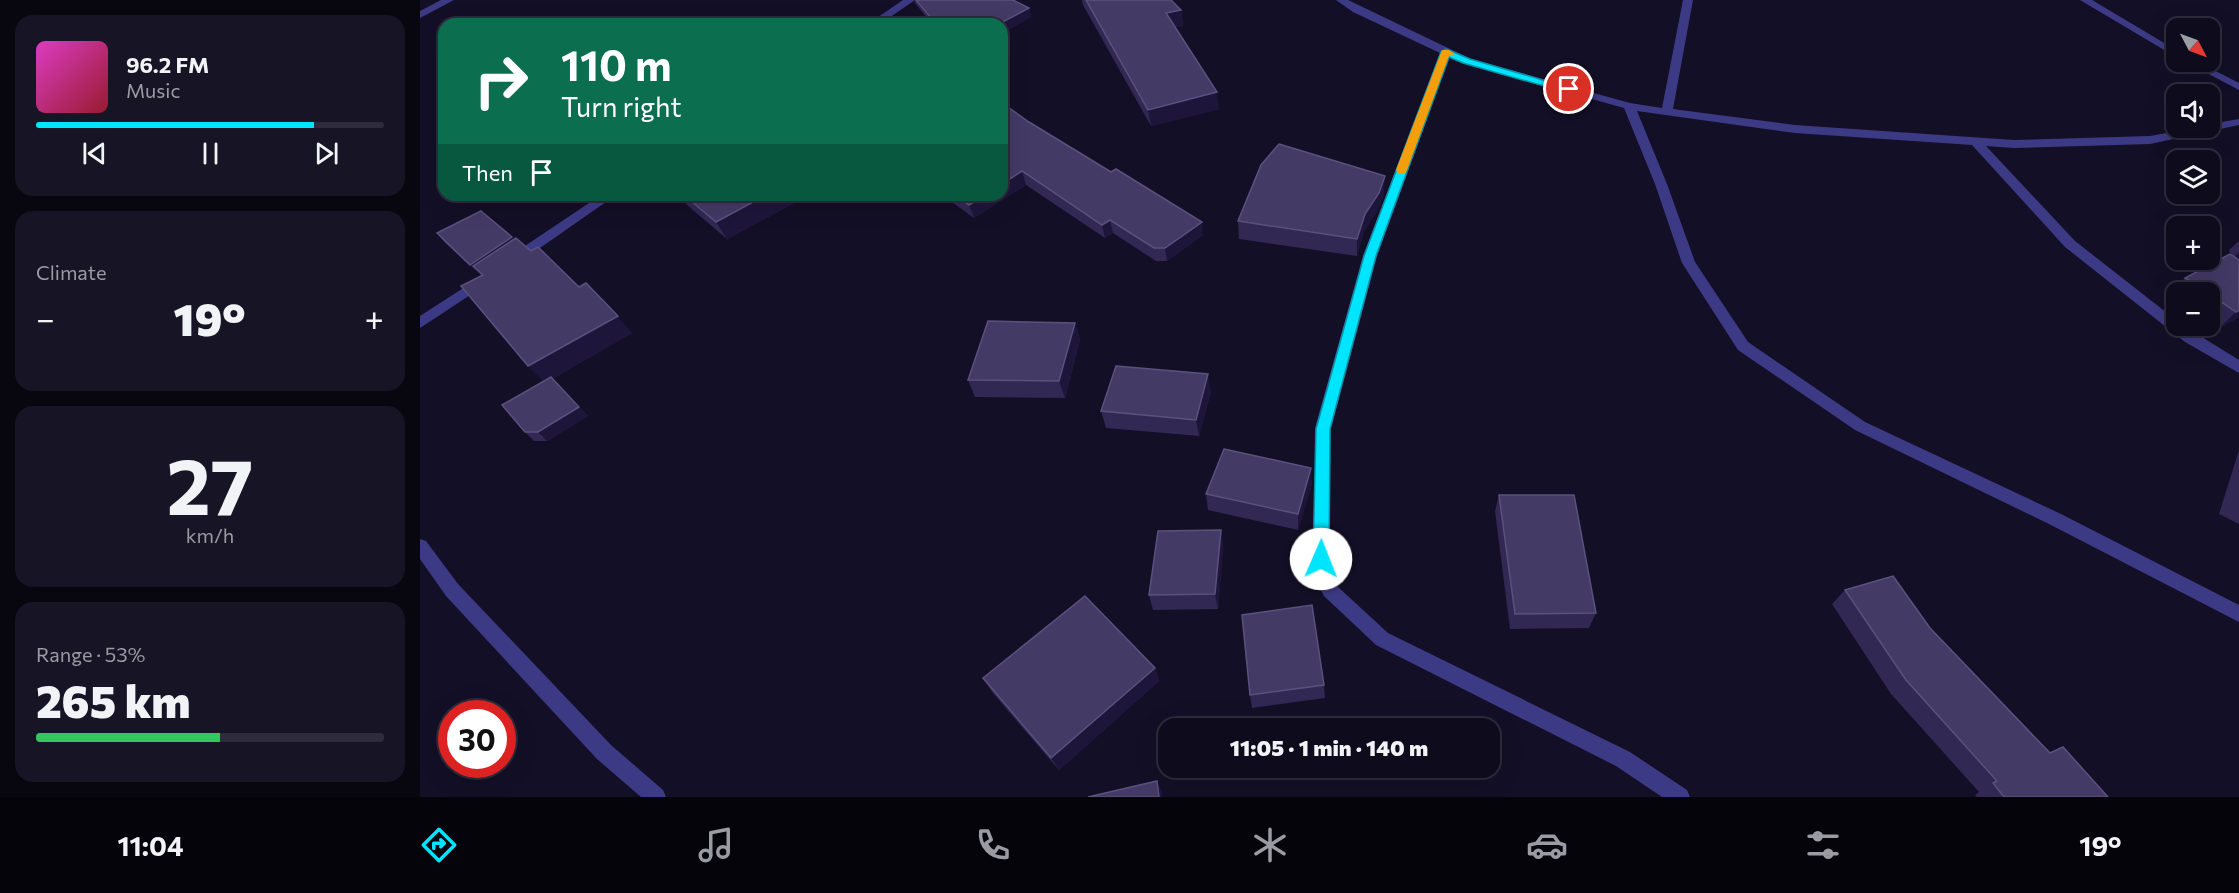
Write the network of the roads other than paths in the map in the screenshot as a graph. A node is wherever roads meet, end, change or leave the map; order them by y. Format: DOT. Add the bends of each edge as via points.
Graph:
graph roads {
  1 [pos="449,0"];
  2 [pos="910,0"];
  3 [pos="1341,0"];
  4 [pos="1688,0"];
  5 [pos="2085,0"];
  6 [pos="420,15"];
  7 [pos="882,18"];
  8 [pos="2166,48"];
  9 [pos="1446,52"];
  10 [pos="2210,72"];
  11 [pos="2239,87"];
  12 [pos="1629,106"];
  13 [pos="1667,112"];
  14 [pos="2239,122"];
  15 [pos="2220,125"];
  16 [pos="2166,136"];
  17 [pos="1975,141"];
  18 [pos="601,201"];
  19 [pos="420,323"];
  20 [pos="2239,368"];
  21 [pos="420,546"];
  22 [pos="2239,614"];
  23 [pos="656,797"];
  24 [pos="1680,797"];
  1 -- 6 [label="street"];
  2 -- 7 [label="street"];
  3 -- 9 [label="street"];
  4 -- 13 [label="street"];
  5 -- 8 [label="street"];
  9 -- 12 [label="street"];
  9 -- 24 [label="street" via="1370,256 1323,429 1321,559 1330,590 1382,639 1623,759"];
  10 -- 11 [label="street"];
  12 -- 13 [label="street"];
  12 -- 22 [label="street" via="1689,263 1743,346 1860,426 2055,519"];
  13 -- 17 [label="street" via="1795,129"];
  14 -- 15 [label="street"];
  16 -- 17 [label="street" via="2014,144"];
  17 -- 20 [label="street" via="2070,244 2190,338"];
  18 -- 19 [label="street"];
  21 -- 23 [label="street" via="452,590 604,752"];
}
